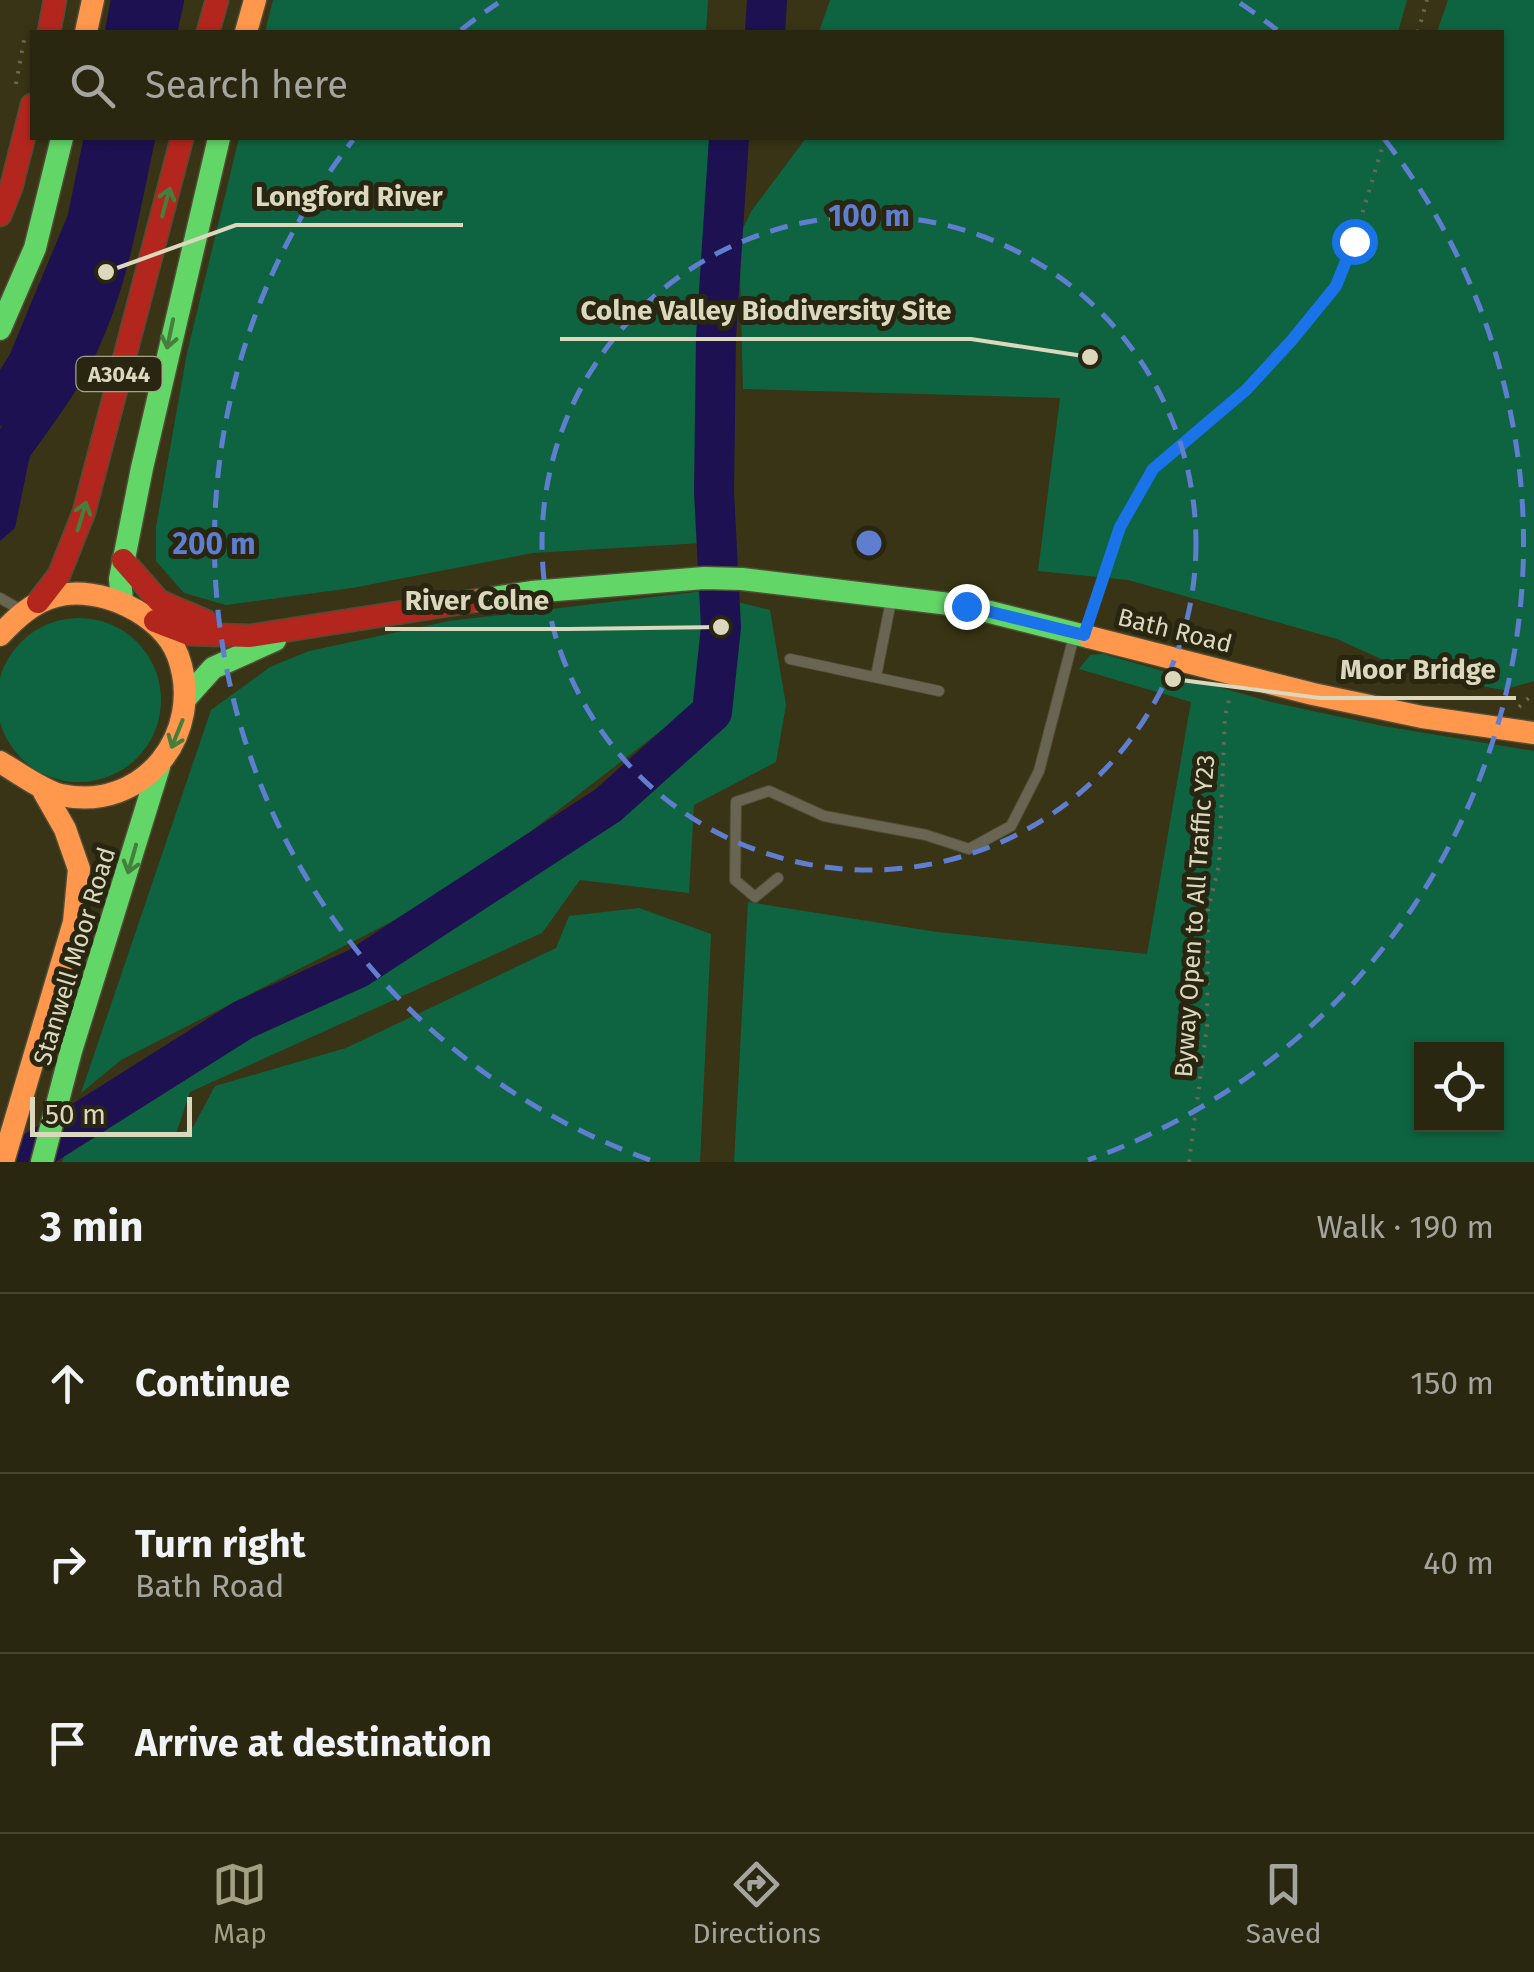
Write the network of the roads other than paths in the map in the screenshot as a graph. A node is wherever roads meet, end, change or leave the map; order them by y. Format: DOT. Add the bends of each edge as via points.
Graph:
graph roads {
  1 [pos="55,0"];
  2 [pos="93,0"];
  3 [pos="217,0"];
  4 [pos="255,0"];
  5 [pos="49,30"];
  6 [pos="86,30"];
  7 [pos="209,30"];
  8 [pos="247,30"];
  9 [pos="24,97"];
  10 [pos="61,140"];
  11 [pos="181,140"];
  12 [pos="218,140"];
  13 [pos="0,216"];
  14 [pos="0,330"];
  15 [pos="123,560"];
  16 [pos="892,596"];
  17 [pos="0,598"];
  18 [pos="122,600"];
  19 [pos="30,606"];
  20 [pos="154,621"];
  21 [pos="295,631"];
  22 [pos="1079,634"];
  23 [pos="0,635"];
  24 [pos="250,636"];
  25 [pos="790,659"];
  26 [pos="876,676"];
  27 [pos="938,692"];
  28 [pos="186,698"];
  29 [pos="1534,732"];
  30 [pos="0,762"];
  31 [pos="159,766"];
  32 [pos="44,792"];
  33 [pos="778,878"];
  34 [pos="3,1162"];
  35 [pos="42,1162"];
  1 -- 5 [label="main road"];
  2 -- 6 [label="main road"];
  3 -- 7 [label="main road"];
  4 -- 8 [label="main road"];
  9 -- 13 [label="main road" via="11,188"];
  10 -- 14 [label="main road" via="34,248"];
  19 -- 11 [label="main road, A3044, one-way" via="59,575 84,512"];
  12 -- 15 [label="main road, A3044, one-way"];
  15 -- 18 [label="main road, A3044"];
  15 -- 24 [label="main road" via="159,600"];
  16 -- 21 [label="main road, Bath Road" via="704,578 531,592"];
  16 -- 22 [label="main road, Bath Road"];
  16 -- 26 [label="lane"];
  17 -- 19 [label="lane"];
  18 -- 19 [label="main road" via="84,592"];
  18 -- 20 [label="main road"];
  19 -- 23 [label="main road"];
  20 -- 24 [label="main road" via="189,634"];
  20 -- 28 [label="main road" via="174,648"];
  21 -- 24 [label="main road"];
  21 -- 28 [label="main road" via="212,668"];
  22 -- 29 [label="main road, Bath Road" via="1313,694"];
  22 -- 33 [label="lane" via="1039,771 1011,826 969,849 824,816 769,790 736,802 735,880 756,898"];
  25 -- 26 [label="lane"];
  26 -- 27 [label="lane"];
  28 -- 31 [label="main road, Stanwell Moor Road, one-way" via="182,726"];
  30 -- 32 [label="main road"];
  31 -- 32 [label="main road" via="114,797 91,801"];
  31 -- 35 [label="main road, Stanwell Moor Road, one-way"];
  32 -- 34 [label="main road, Stanwell Moor Road" via="78,870 76,905"];
}
